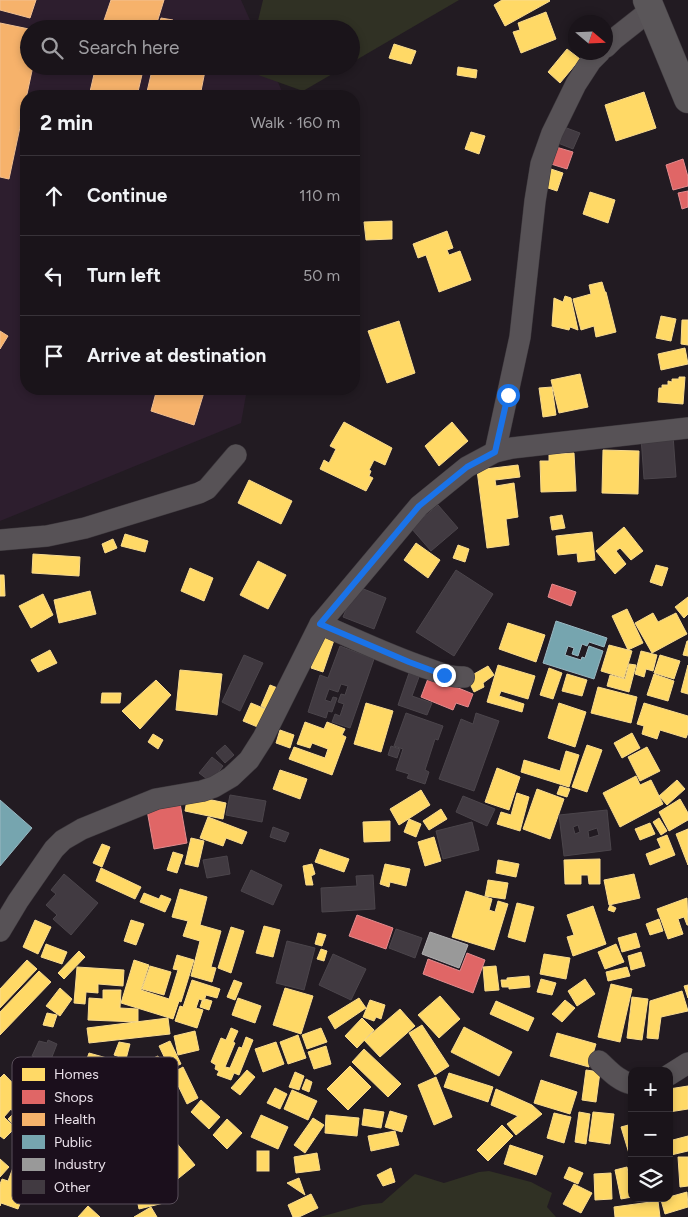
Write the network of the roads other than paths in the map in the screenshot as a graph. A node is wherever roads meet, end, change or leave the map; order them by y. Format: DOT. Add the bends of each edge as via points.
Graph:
graph roads {
  1 [pos="649,5"];
  2 [pos="613,40"];
  3 [pos="592,60"];
  4 [pos="688,99"];
  5 [pos="688,428"];
  6 [pos="495,452"];
  7 [pos="236,456"];
  8 [pos="0,540"];
  9 [pos="320,624"];
  10 [pos="464,677"];
  11 [pos="0,931"];
  12 [pos="599,1060"];
  13 [pos="688,1063"];
  14 [pos="673,1072"];
  15 [pos="628,1083"];
  1 -- 2 [label="street"];
  1 -- 4 [label="main road"];
  3 -- 6 [label="street" via="576,84 541,164 520,337"];
  5 -- 6 [label="street"];
  6 -- 9 [label="street" via="467,467 419,506"];
  7 -- 8 [label="street" via="199,493 85,528 47,536"];
  9 -- 10 [label="street" via="444,675"];
  9 -- 11 [label="street" via="249,760 214,787 156,799 63,840"];
  12 -- 15 [label="street"];
  13 -- 14 [label="street"];
}
